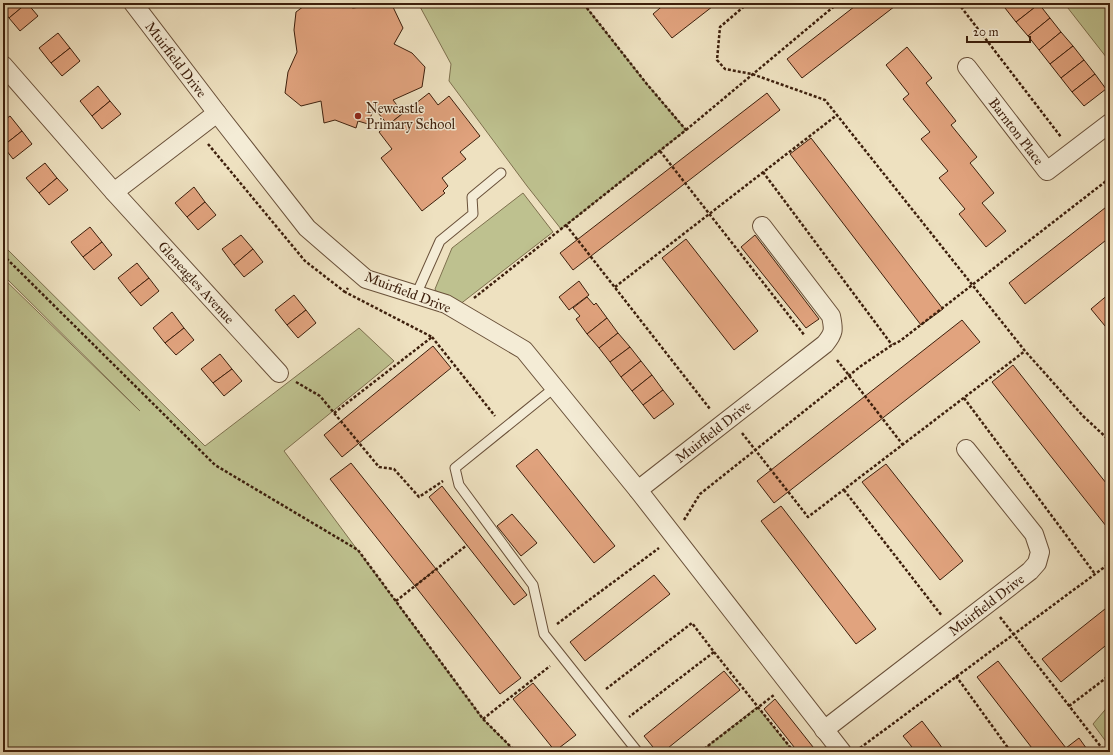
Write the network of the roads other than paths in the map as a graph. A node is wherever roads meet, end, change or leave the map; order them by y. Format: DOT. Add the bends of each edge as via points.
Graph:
graph roads {
  1 [pos="133,3"];
  2 [pos="3,65"];
  3 [pos="967,67"];
  4 [pos="217,113"];
  5 [pos="1110,123"];
  6 [pos="501,173"];
  7 [pos="114,192"];
  8 [pos="762,226"];
  9 [pos="416,295"];
  10 [pos="279,373"];
  11 [pos="554,388"];
  12 [pos="966,449"];
  13 [pos="638,490"];
  14 [pos="824,730"];
  15 [pos="637,751"];
  16 [pos="842,752"];
  1 -- 4 [label="street, Muirfield Drive"];
  2 -- 7 [label="street, Gleneagles Avenue"];
  3 -- 5 [label="street, Barnton Place" via="1047,171"];
  4 -- 7 [label="street"];
  4 -- 9 [label="street, Muirfield Drive" via="307,228 366,279"];
  6 -- 9 [label="lane" via="472,197 473,214 440,241"];
  7 -- 10 [label="street, Gleneagles Avenue"];
  8 -- 13 [label="street, Muirfield Drive" via="831,316 834,327 832,336"];
  9 -- 11 [label="street, Muirfield Drive" via="446,304 524,350"];
  11 -- 13 [label="street, Muirfield Drive"];
  11 -- 15 [label="lane" via="455,468 459,485 533,585 544,634"];
  12 -- 14 [label="street, Muirfield Drive" via="1034,534 1040,552 1037,563"];
  13 -- 14 [label="street, Muirfield Drive"];
  14 -- 16 [label="street, Muirfield Drive"];
}
